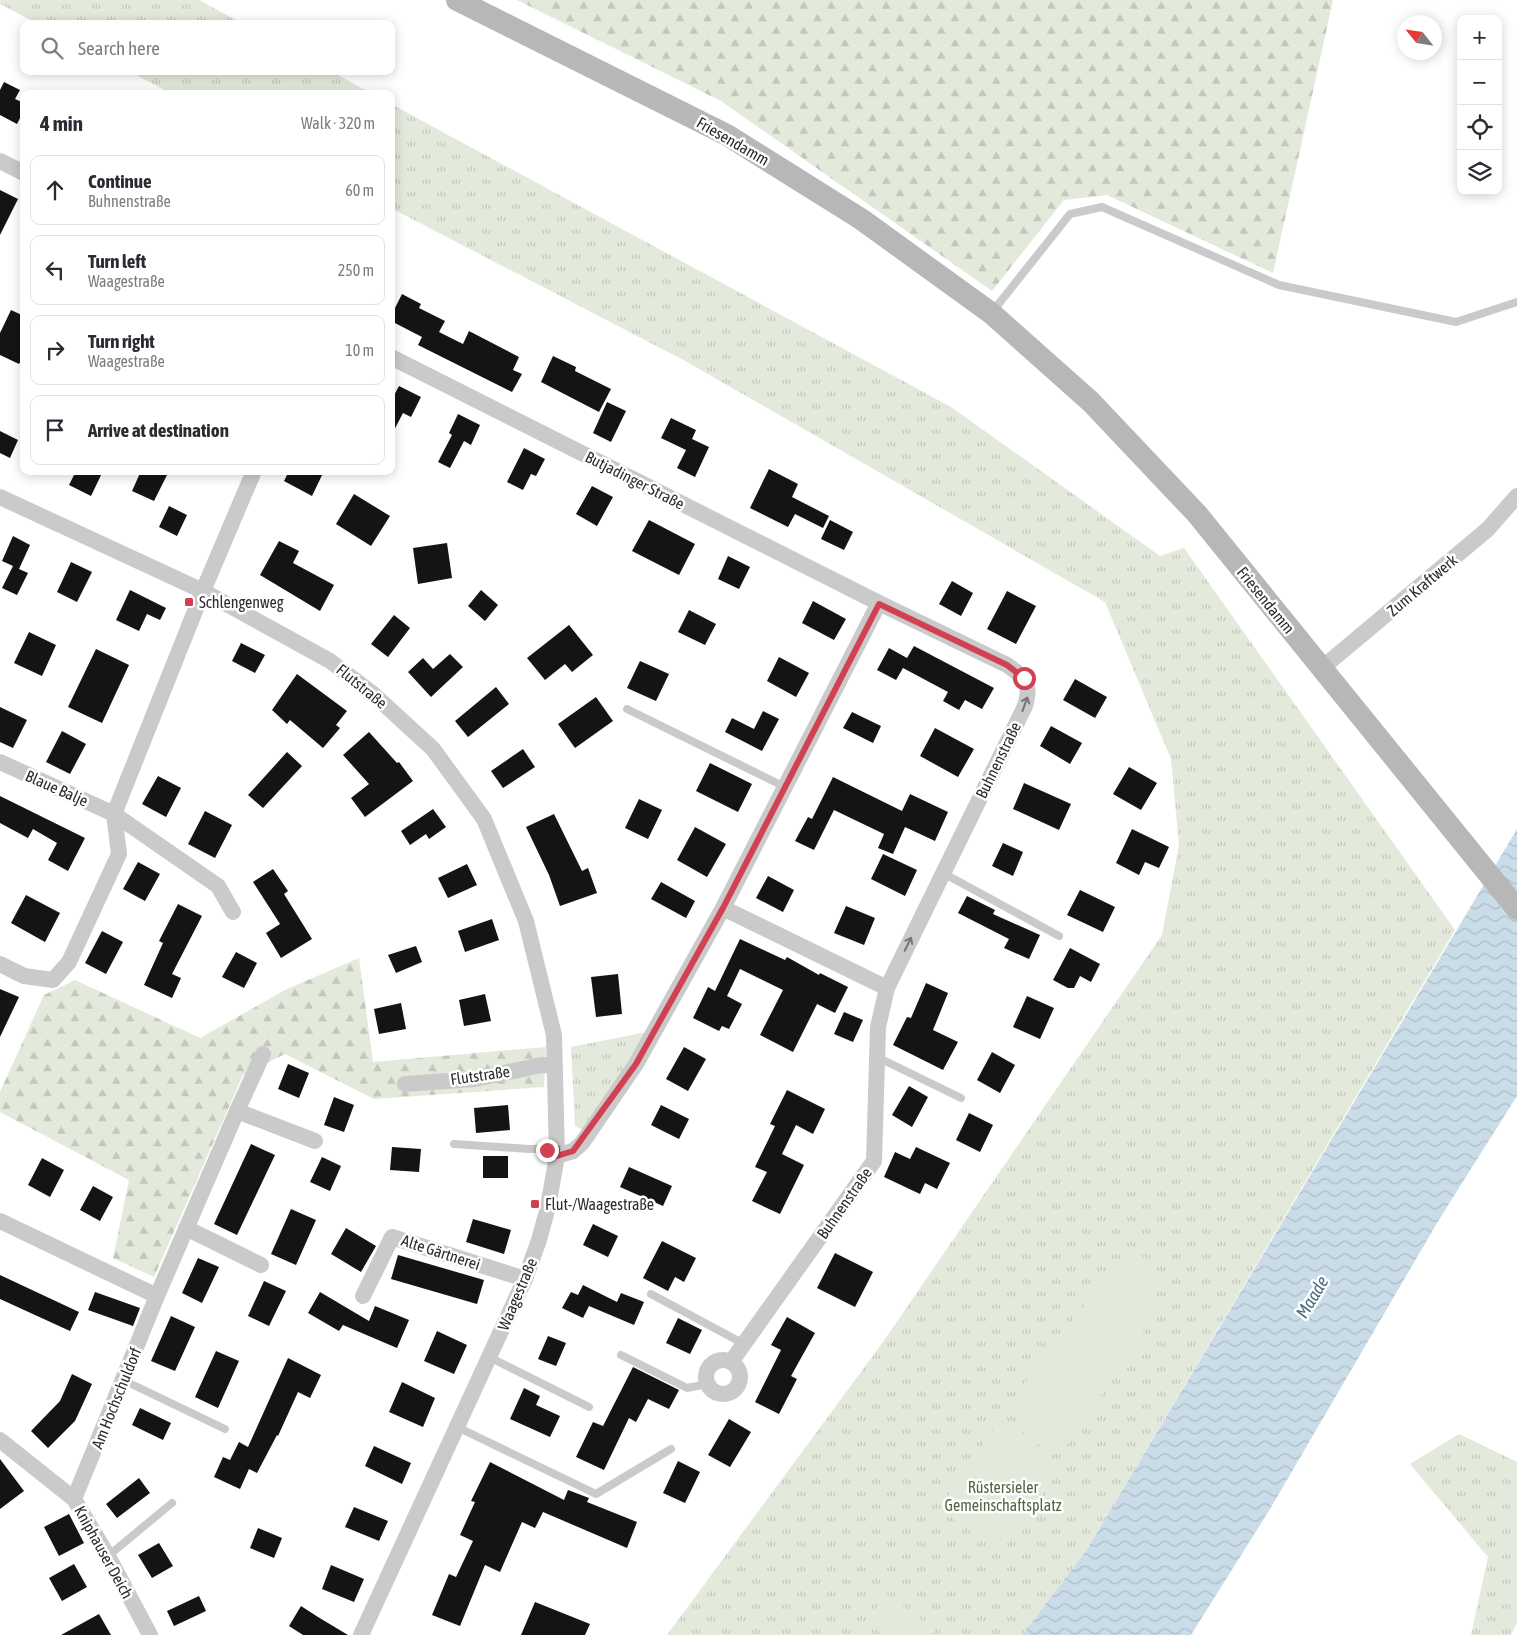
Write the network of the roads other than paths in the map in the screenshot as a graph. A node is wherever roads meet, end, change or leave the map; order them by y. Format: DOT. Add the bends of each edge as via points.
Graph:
graph roads {
  1 [pos="457,0"];
  2 [pos="0,161"];
  3 [pos="20,171"];
  4 [pos="1517,302"];
  5 [pos="991,313"];
  6 [pos="395,359"];
  7 [pos="252,475"];
  8 [pos="1517,496"];
  9 [pos="0,497"];
  10 [pos="203,591"];
  11 [pos="879,604"];
  12 [pos="1322,668"];
  13 [pos="627,709"];
  14 [pos="0,762"];
  15 [pos="785,787"];
  16 [pos="114,814"];
  17 [pos="943,873"];
  18 [pos="723,908"];
  19 [pos="1517,909"];
  20 [pos="233,912"];
  21 [pos="1060,936"];
  22 [pos="0,964"];
  23 [pos="887,988"];
  24 [pos="554,1035"];
  25 [pos="263,1054"];
  26 [pos="877,1057"];
  27 [pos="556,1066"];
  28 [pos="405,1084"];
  29 [pos="961,1098"];
  30 [pos="237,1111"];
  31 [pos="315,1141"];
  32 [pos="454,1144"];
  33 [pos="557,1152"];
  34 [pos="0,1221"];
  35 [pos="186,1228"];
  36 [pos="261,1265"];
  37 [pos="525,1279"];
  38 [pos="651,1294"];
  39 [pos="157,1296"];
  40 [pos="363,1296"];
  41 [pos="744,1344"];
  42 [pos="621,1355"];
  43 [pos="489,1357"];
  44 [pos="731,1362"];
  45 [pos="123,1380"];
  46 [pos="707,1384"];
  47 [pos="589,1407"];
  48 [pos="457,1427"];
  49 [pos="225,1429"];
  50 [pos="0,1440"];
  51 [pos="671,1449"];
  52 [pos="74,1499"];
  53 [pos="172,1503"];
  54 [pos="108,1556"];
  55 [pos="150,1635"];
  56 [pos="361,1635"];
  1 -- 5 [label="main road, Friesendamm" via="727,135 861,219"];
  2 -- 3 [label="street"];
  4 -- 5 [label="lane" via="1456,322 1279,285 1102,207 1070,214"];
  5 -- 12 [label="main road, Friesendamm" via="1091,402 1190,507"];
  6 -- 11 [label="street, Butjadinger Straße"];
  7 -- 10 [label="street"];
  8 -- 12 [label="street, Zum Kraftwerk" via="1488,529"];
  9 -- 10 [label="street, Flutstraße"];
  10 -- 16 [label="street"];
  10 -- 24 [label="street, Flutstraße" via="330,660 433,749 484,819 526,921"];
  11 -- 15 [label="street"];
  17 -- 11 [label="street, Buhnenstraße, one-way" via="1029,692 1024,678 1007,665"];
  12 -- 19 [label="main road, Friesendamm"];
  13 -- 15 [label="lane"];
  14 -- 16 [label="street, Blaue Balje"];
  15 -- 18 [label="street"];
  16 -- 20 [label="street" via="218,886"];
  16 -- 22 [label="street" via="119,854 69,962 53,980 24,976"];
  17 -- 21 [label="lane"];
  23 -- 17 [label="street, Buhnenstraße, one-way"];
  18 -- 23 [label="street"];
  18 -- 33 [label="street" via="636,1064 582,1143 573,1151"];
  23 -- 26 [label="street, Buhnenstraße" via="878,1027"];
  24 -- 27 [label="street, Waagestraße"];
  25 -- 30 [label="street, Am Hochschuldorf"];
  26 -- 29 [label="lane"];
  26 -- 41 [label="street, Buhnenstraße" via="874,1161"];
  27 -- 28 [label="street, Flutstraße" via="542,1065 475,1079"];
  27 -- 33 [label="street, Waagestraße"];
  30 -- 31 [label="street"];
  30 -- 35 [label="street, Am Hochschuldorf"];
  32 -- 33 [label="lane"];
  33 -- 37 [label="street, Waagestraße" via="546,1216"];
  34 -- 39 [label="street"];
  35 -- 36 [label="street"];
  35 -- 39 [label="street, Am Hochschuldorf"];
  37 -- 40 [label="street, Alte Gärtnerei" via="392,1237"];
  37 -- 43 [label="street, Waagestraße"];
  38 -- 41 [label="lane"];
  39 -- 45 [label="street, Am Hochschuldorf"];
  41 -- 44 [label="street, Buhnenstraße"];
  42 -- 46 [label="lane" via="687,1388"];
  43 -- 47 [label="lane"];
  43 -- 48 [label="street, Waagestraße"];
  44 -- 46 [label="street" via="713,1363 706,1374"];
  44 -- 46 [label="street" via="740,1373 734,1390 719,1394"];
  45 -- 49 [label="lane"];
  45 -- 52 [label="street, Am Hochschuldorf"];
  48 -- 51 [label="lane" via="596,1494"];
  48 -- 56 [label="street, Waagestraße"];
  50 -- 52 [label="street, Kniphauser Deich"];
  52 -- 54 [label="street, Kniphauser Deich"];
  53 -- 54 [label="lane"];
  54 -- 55 [label="street, Kniphauser Deich"];
}
